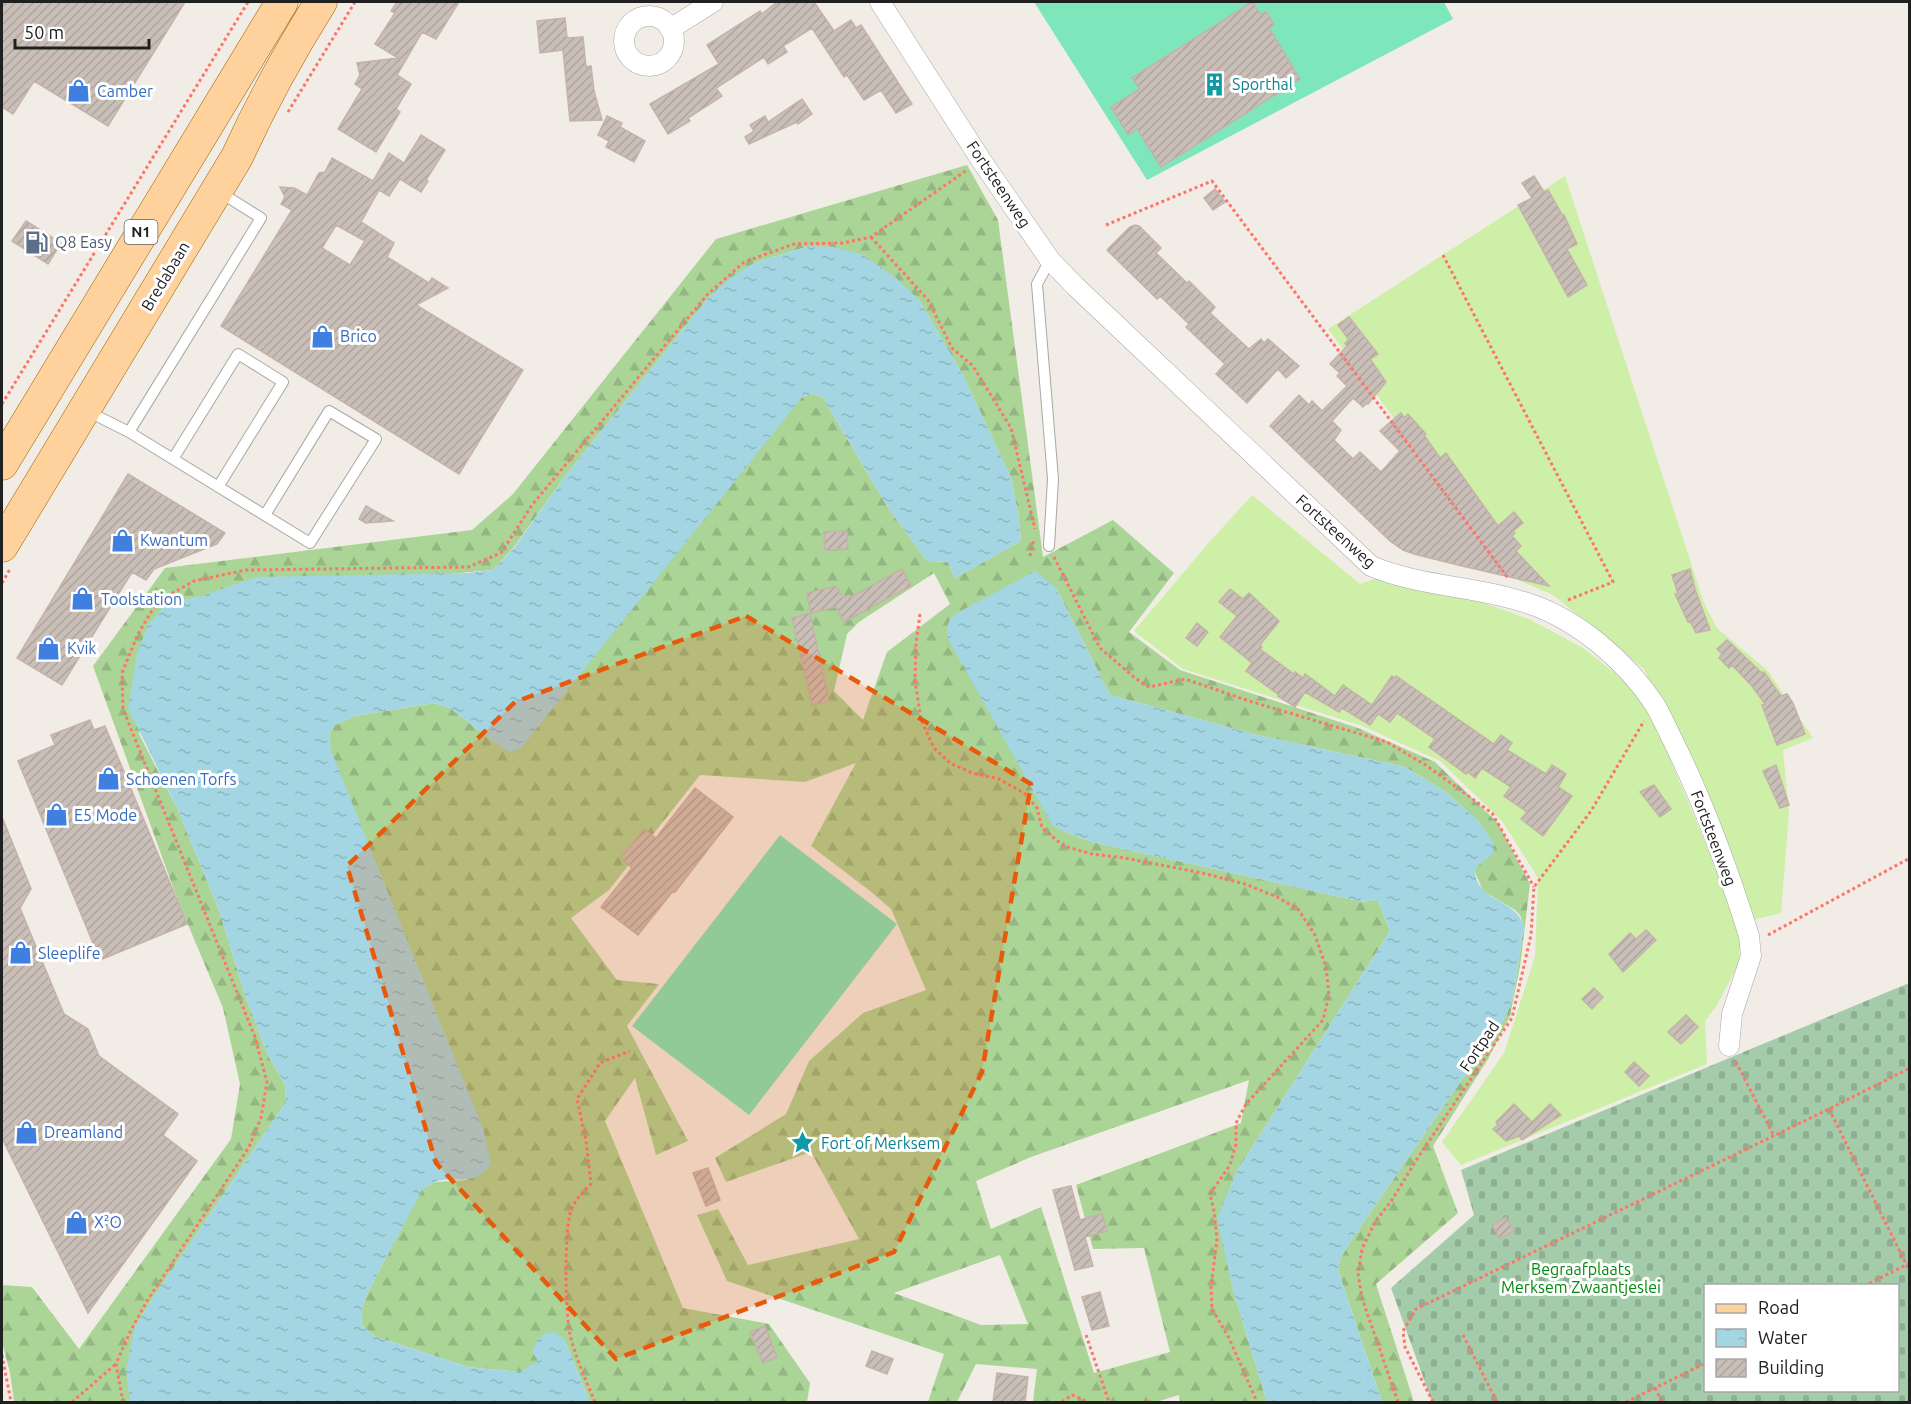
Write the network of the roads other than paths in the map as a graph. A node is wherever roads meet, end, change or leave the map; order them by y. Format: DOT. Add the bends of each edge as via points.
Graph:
graph roads {
  1 [pos="282,2"];
  2 [pos="321,2"];
  3 [pos="713,2"];
  4 [pos="880,2"];
  5 [pos="670,29"];
  6 [pos="217,191"];
  7 [pos="146,224"];
  8 [pos="179,252"];
  9 [pos="1050,260"];
  10 [pos="84,409"];
  11 [pos="129,432"];
  12 [pos="173,459"];
  13 [pos="2,464"];
  14 [pos="218,487"];
  15 [pos="265,515"];
  16 [pos="2,546"];
  17 [pos="1049,546"];
  18 [pos="1729,1046"];
  1 -- 7 [label="main road, N1"];
  2 -- 6 [label="main road, Bredabaan / N1" via="281,67"];
  3 -- 5 [label="street"];
  4 -- 9 [label="street, Fortsteenweg"];
  6 -- 8 [label="main road, Bredabaan / N1"];
  6 -- 11 [label="lane" via="261,218"];
  7 -- 8 [label="main road" via="156,217 175,218 185,232"];
  7 -- 13 [label="main road, N1"];
  8 -- 10 [label="main road, Bredabaan / N1"];
  9 -- 17 [label="lane" via="1037,284 1053,479"];
  9 -- 18 [label="street, Fortsteenweg" via="1371,566 1389,574 1521,601 1544,610 1601,645 1634,678 1654,704 1704,808 1749,936 1751,956 1732,1014"];
  10 -- 11 [label="lane"];
  10 -- 16 [label="main road, Bredabaan / N1"];
  11 -- 12 [label="lane"];
  12 -- 14 [label="lane"];
  12 -- 14 [label="lane" via="238,354 283,382"];
  14 -- 15 [label="lane"];
  15 -- 15 [label="lane" via="329,411 376,439 310,543"];
}
